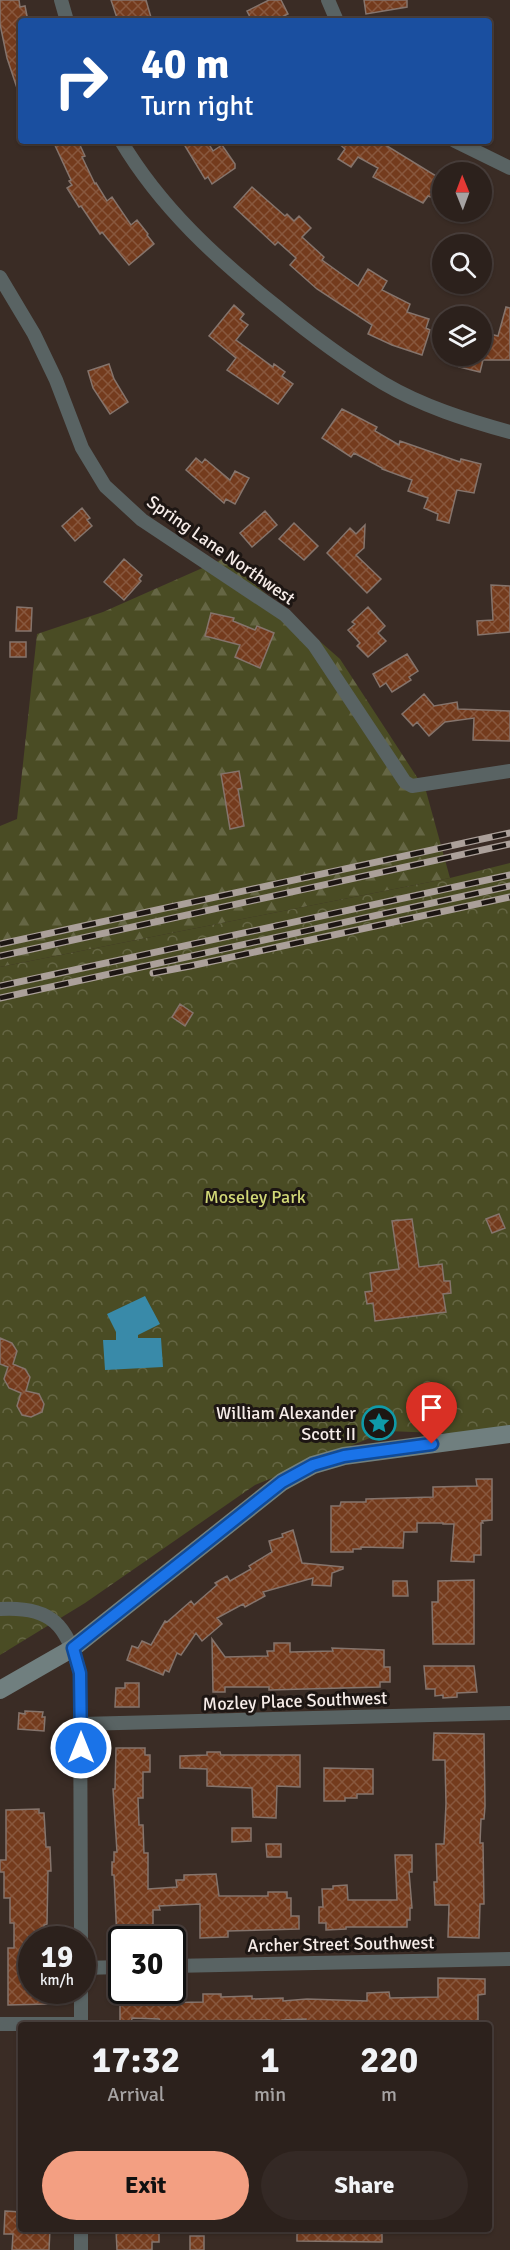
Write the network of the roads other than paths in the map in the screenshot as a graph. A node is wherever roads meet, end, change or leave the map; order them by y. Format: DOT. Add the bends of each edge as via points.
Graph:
graph roads {
  1 [pos="61,0"];
  2 [pos="328,0"];
  3 [pos="66,18"];
  4 [pos="336,18"];
  5 [pos="124,144"];
  6 [pos="461,144"];
  7 [pos="510,168"];
  8 [pos="0,277"];
  9 [pos="510,432"];
  10 [pos="510,771"];
  11 [pos="510,1434"];
  12 [pos="0,1610"];
  13 [pos="73,1648"];
  14 [pos="0,1690"];
  15 [pos="510,1713"];
  16 [pos="81,1725"];
  17 [pos="81,1926"];
  18 [pos="510,1959"];
  19 [pos="186,1966"];
  20 [pos="81,2004"];
  21 [pos="81,2022"];
  22 [pos="0,2024"];
  23 [pos="18,2024"];
  24 [pos="81,2232"];
  25 [pos="81,2250"];
  1 -- 3 [label="street"];
  2 -- 4 [label="street"];
  5 -- 9 [label="street" via="189,231 230,270 317,339 384,383 428,405"];
  6 -- 7 [label="street"];
  8 -- 10 [label="street, Spring Lane Northwest" via="34,334 82,448 105,486 142,520 285,615 314,645 405,782 412,786"];
  11 -- 13 [label="main road" via="344,1456 313,1465 282,1482"];
  12 -- 13 [label="street" via="36,1610 59,1625"];
  13 -- 14 [label="main road"];
  13 -- 16 [label="street" via="80,1673"];
  15 -- 16 [label="street, Mozley Place Southwest"];
  16 -- 17 [label="street"];
  18 -- 19 [label="street, Archer Street Southwest"];
  20 -- 21 [label="street"];
  22 -- 23 [label="street"];
  24 -- 25 [label="street"];
}
